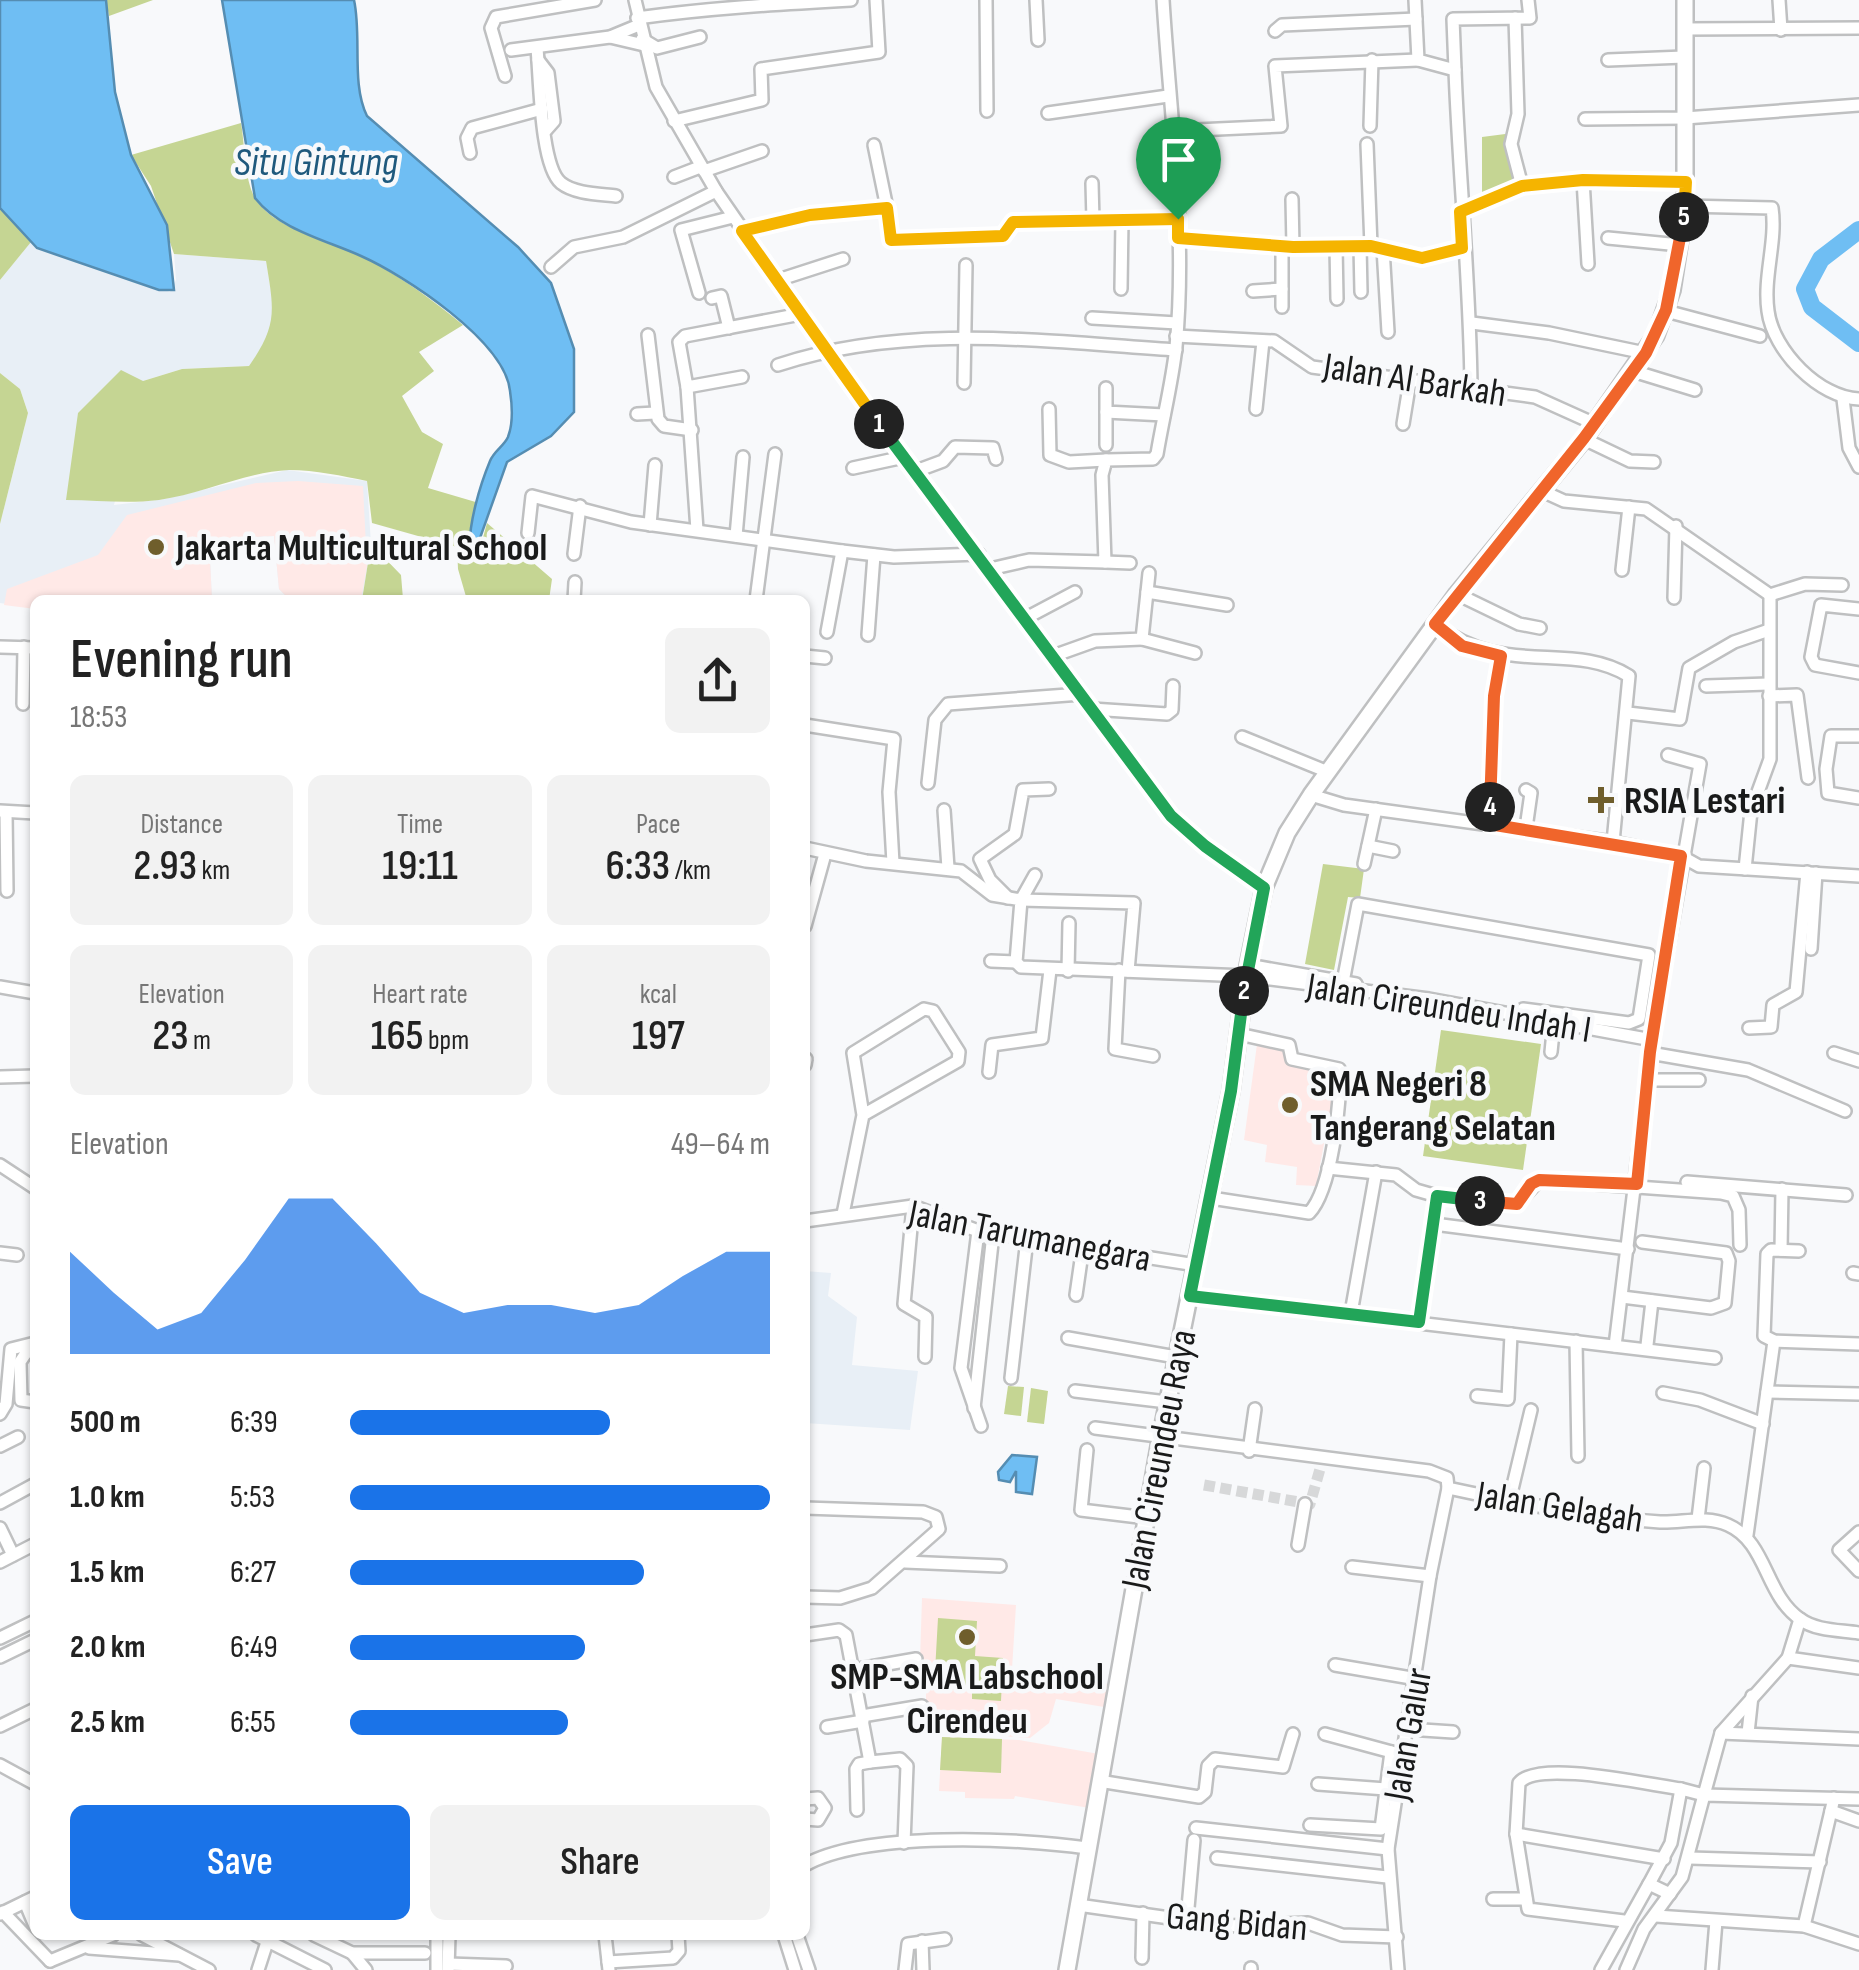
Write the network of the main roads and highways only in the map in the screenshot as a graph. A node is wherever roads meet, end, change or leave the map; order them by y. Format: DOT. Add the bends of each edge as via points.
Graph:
graph roads {
  1 [pos="1684,0"];
  2 [pos="1067,1970"];
  1 -- 2 [label="main road, Jalan Cireundeu Raya" via="1685,206 1666,310 1646,353 1310,795 1264,888"];
}
